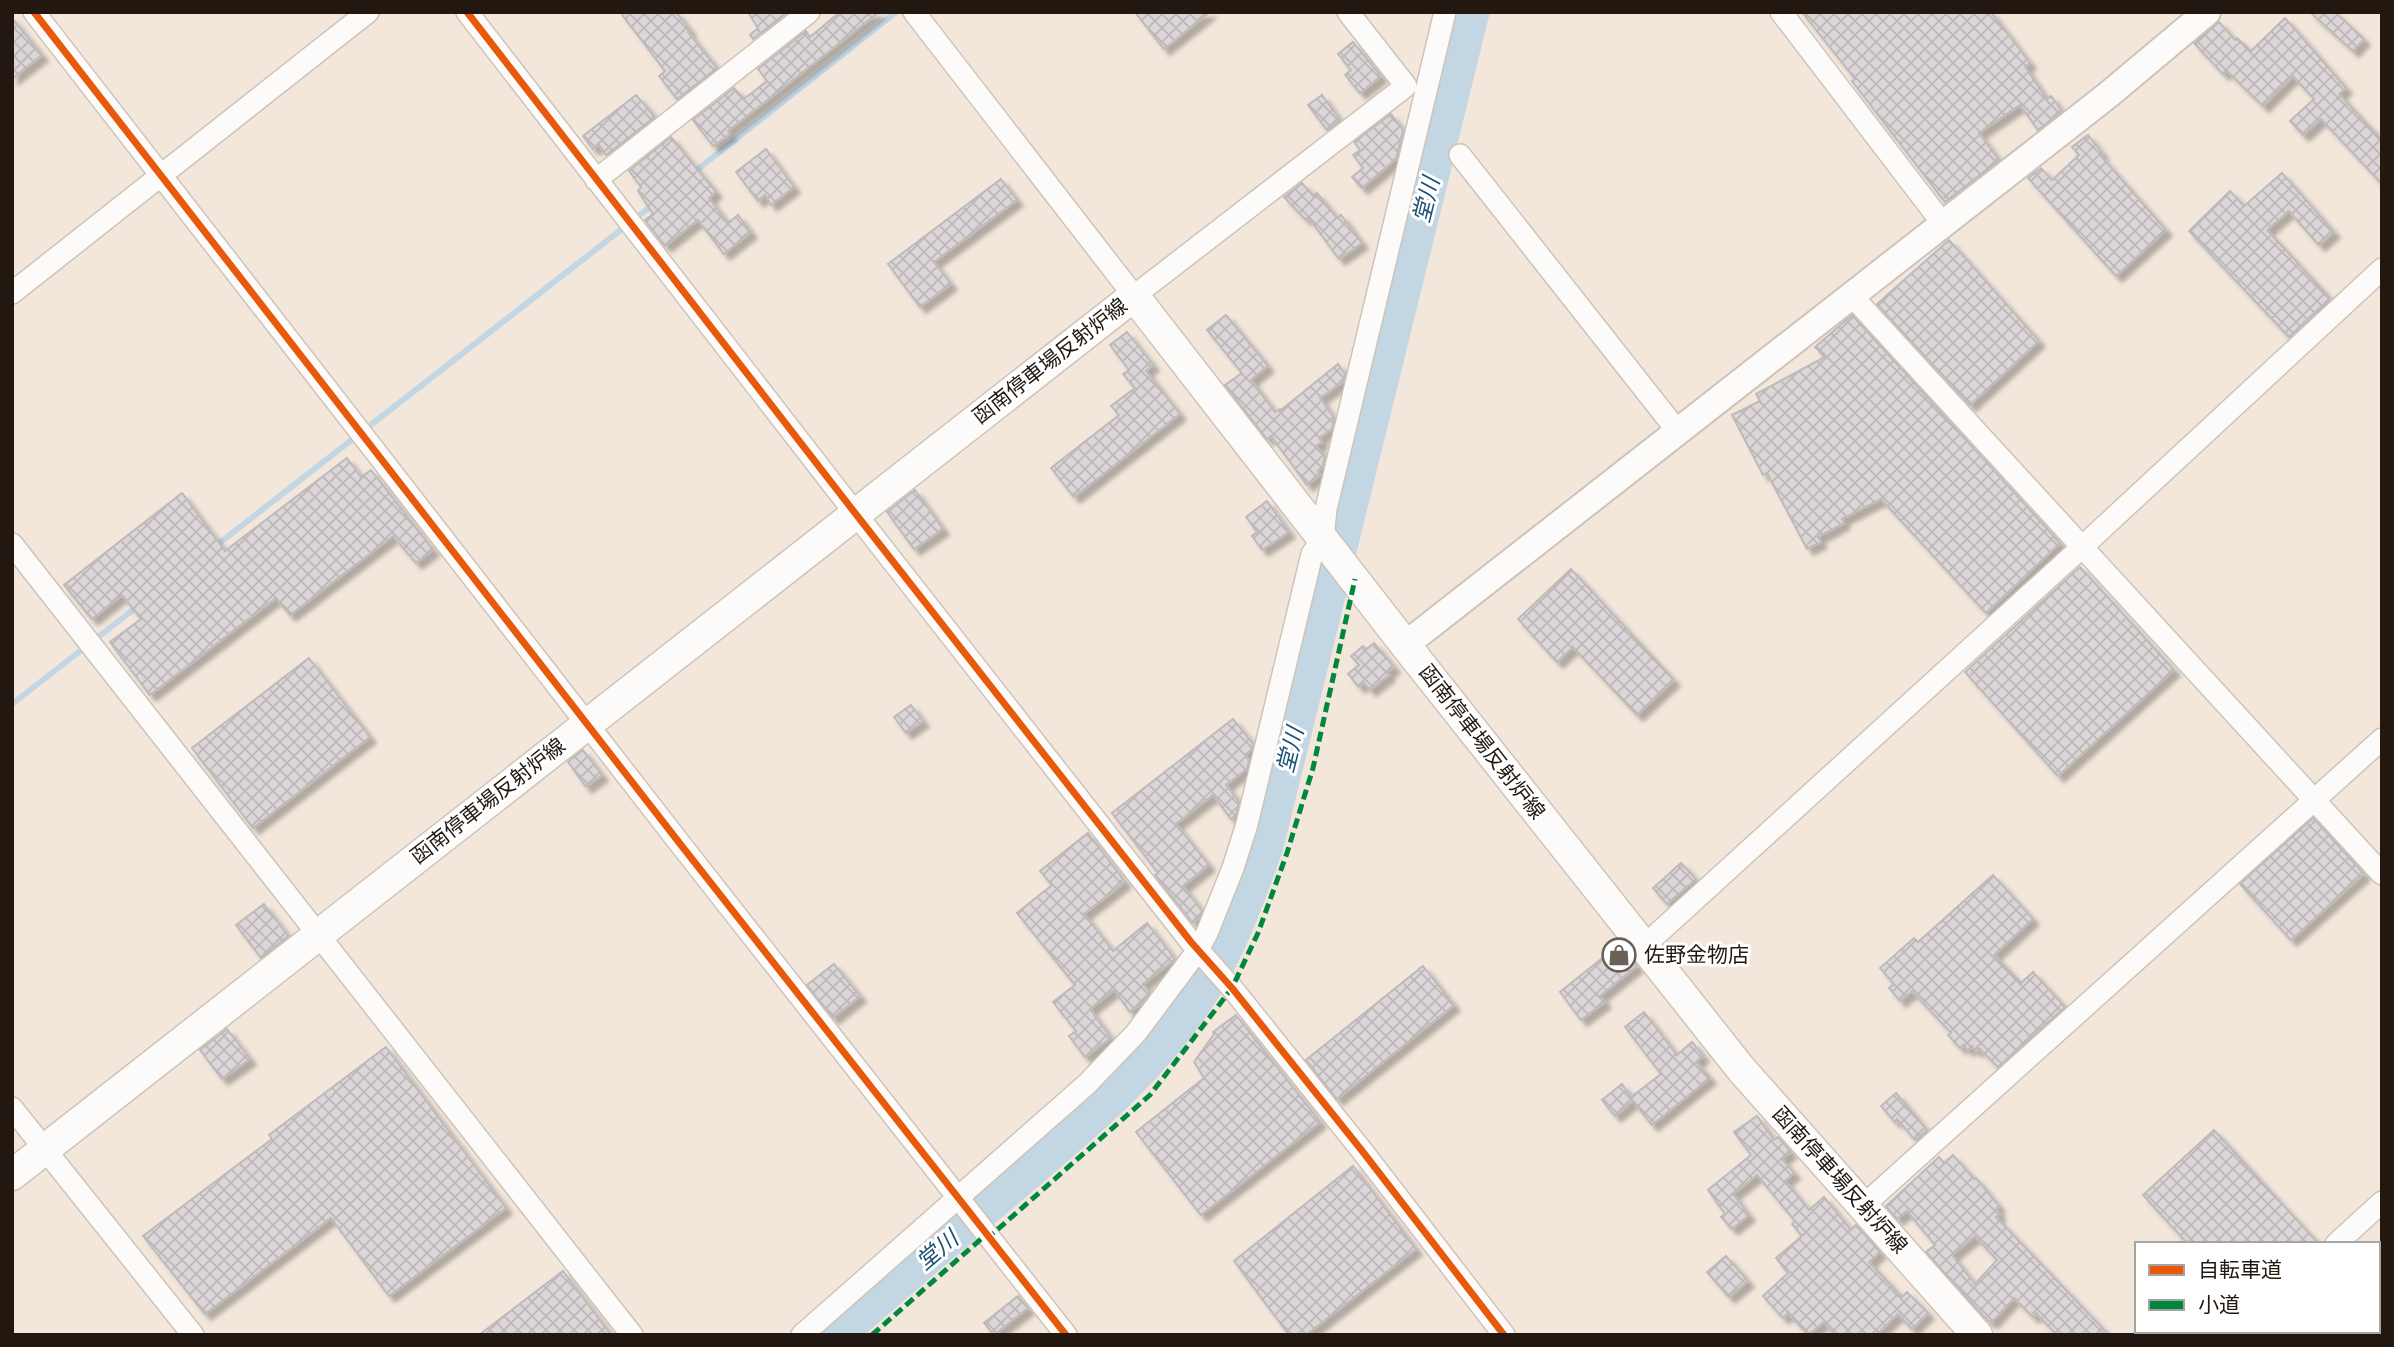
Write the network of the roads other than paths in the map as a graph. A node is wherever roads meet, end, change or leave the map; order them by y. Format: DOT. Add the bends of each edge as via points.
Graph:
graph roads {
  1 [pos="34,12"];
  2 [pos="368,12"];
  3 [pos="467,12"];
  4 [pos="810,12"];
  5 [pos="914,12"];
  6 [pos="1348,12"];
  7 [pos="1445,12"];
  8 [pos="1781,12"];
  9 [pos="2207,12"];
  10 [pos="1406,86"];
  11 [pos="1425,96"];
  12 [pos="1460,155"];
  13 [pos="162,176"];
  14 [pos="596,180"];
  15 [pos="1943,224"];
  16 [pos="2382,269"];
  17 [pos="12,293"];
  18 [pos="1134,296"];
  19 [pos="1852,296"];
  20 [pos="1679,433"];
  21 [pos="855,513"];
  22 [pos="1323,538"];
  23 [pos="12,544"];
  24 [pos="2081,548"];
  25 [pos="1405,645"];
  26 [pos="588,723"];
  27 [pos="2382,739"];
  28 [pos="2314,802"];
  29 [pos="2382,874"];
  30 [pos="318,934"];
  31 [pos="1644,946"];
  32 [pos="1201,952"];
  33 [pos="12,1108"];
  34 [pos="44,1150"];
  35 [pos="12,1175"];
  36 [pos="959,1200"];
  37 [pos="2382,1202"];
  38 [pos="1864,1206"];
  39 [pos="2338,1242"];
  40 [pos="193,1335"];
  41 [pos="632,1335"];
  42 [pos="802,1335"];
  43 [pos="1066,1335"];
  44 [pos="1504,1335"];
  45 [pos="1977,1335"];
  1 -- 13 [label="street"];
  2 -- 13 [label="street"];
  3 -- 14 [label="street"];
  4 -- 14 [label="street"];
  5 -- 18 [label="street"];
  6 -- 10 [label="street"];
  7 -- 11 [label="street"];
  8 -- 15 [label="street"];
  9 -- 15 [label="street"];
  10 -- 11 [label="street"];
  10 -- 18 [label="street"];
  11 -- 22 [label="street" via="1326,509"];
  12 -- 20 [label="street"];
  13 -- 17 [label="street"];
  13 -- 26 [label="street"];
  14 -- 21 [label="street"];
  15 -- 19 [label="street"];
  16 -- 24 [label="street"];
  18 -- 21 [label="main road, 函南停車場反射炉線"];
  18 -- 22 [label="main road, 函南停車場反射炉線"];
  19 -- 20 [label="street"];
  19 -- 24 [label="street"];
  20 -- 25 [label="street"];
  21 -- 26 [label="main road, 函南停車場反射炉線"];
  21 -- 32 [label="street"];
  22 -- 25 [label="main road, 函南停車場反射炉線"];
  22 -- 32 [label="street" via="1312,554 1247,824"];
  23 -- 30 [label="street"];
  24 -- 28 [label="street"];
  24 -- 31 [label="street"];
  25 -- 31 [label="main road, 函南停車場反射炉線"];
  26 -- 30 [label="main road, 函南停車場反射炉線"];
  26 -- 36 [label="street"];
  27 -- 28 [label="street"];
  28 -- 29 [label="street"];
  28 -- 38 [label="street"];
  30 -- 34 [label="main road, 函南停車場反射炉線"];
  30 -- 41 [label="street"];
  31 -- 38 [label="main road, 函南停車場反射炉線" via="1741,1069"];
  32 -- 36 [label="street" via="1119,1053"];
  32 -- 44 [label="street"];
  33 -- 34 [label="street"];
  34 -- 35 [label="main road, 函南停車場反射炉線"];
  34 -- 40 [label="street"];
  36 -- 42 [label="street"];
  36 -- 43 [label="street"];
  37 -- 39 [label="street"];
  38 -- 45 [label="main road, 函南停車場反射炉線"];
}
